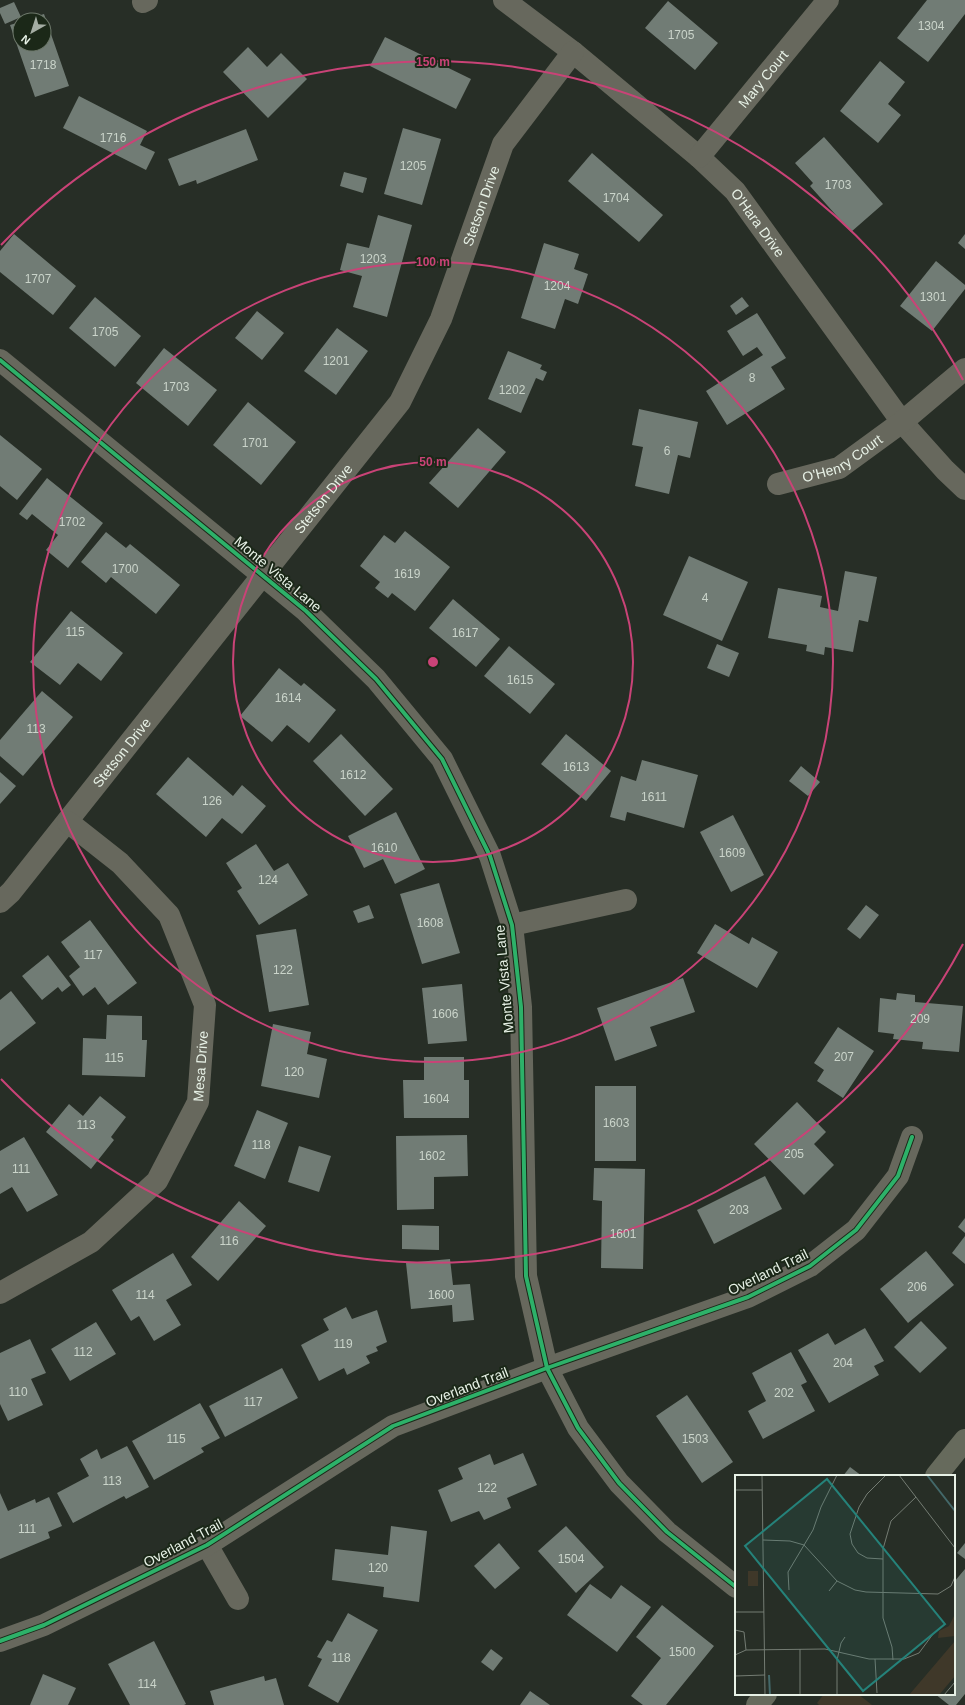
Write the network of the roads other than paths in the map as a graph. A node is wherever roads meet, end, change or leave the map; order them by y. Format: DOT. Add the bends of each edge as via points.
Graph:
graph roads {
  1 [pos="504,0"];
  2 [pos="828,0"];
  3 [pos="572,52"];
  4 [pos="699,157"];
  5 [pos="0,360"];
  6 [pos="965,369"];
  7 [pos="902,422"];
  8 [pos="778,484"];
  9 [pos="965,489"];
  10 [pos="262,575"];
  11 [pos="68,822"];
  12 [pos="626,900"];
  13 [pos="0,902"];
  14 [pos="512,925"];
  15 [pos="912,1137"];
  16 [pos="0,1293"];
  17 [pos="546,1368"];
  18 [pos="965,1440"];
  19 [pos="937,1475"];
  20 [pos="207,1545"];
  21 [pos="735,1586"];
  22 [pos="238,1598"];
  23 [pos="0,1641"];
  24 [pos="765,1695"];
  25 [pos="757,1705"];
  1 -- 3 [label="street, O'Hara Drive"];
  2 -- 4 [label="street, Mary Court"];
  3 -- 4 [label="street, O'Hara Drive"];
  3 -- 10 [label="street, Stetson Drive" via="503,144 440,319 400,402"];
  4 -- 7 [label="street, O'Hara Drive" via="735,191"];
  5 -- 10 [label="street, Monte Vista Lane"];
  6 -- 7 [label="street, O'Henry Court"];
  7 -- 8 [label="street, O'Henry Court" via="839,468"];
  7 -- 9 [label="street, O'Hara Drive"];
  10 -- 11 [label="street, Stetson Drive"];
  10 -- 14 [label="street, Monte Vista Lane" via="306,611 376,679 442,759 490,856"];
  11 -- 13 [label="street, Stetson Drive"];
  11 -- 16 [label="street, Mesa Drive" via="120,863 169,915 205,1005 198,1102 156,1181 91,1242"];
  12 -- 14 [label="street, Monte Vista Lane"];
  14 -- 17 [label="street, Monte Vista Lane" via="521,1007 526,1276"];
  15 -- 17 [label="street, Overland Trail" via="898,1176 856,1230 810,1266 748,1297"];
  17 -- 20 [label="street, Overland Trail" via="393,1426"];
  17 -- 21 [label="street, Monte Vista Lane" via="578,1428 619,1482 667,1532"];
  18 -- 19 [label="main road"];
  20 -- 22 [label="street, Overland Trail"];
  20 -- 23 [label="street, Overland Trail" via="44,1625"];
  24 -- 25 [label="main road"];
}
